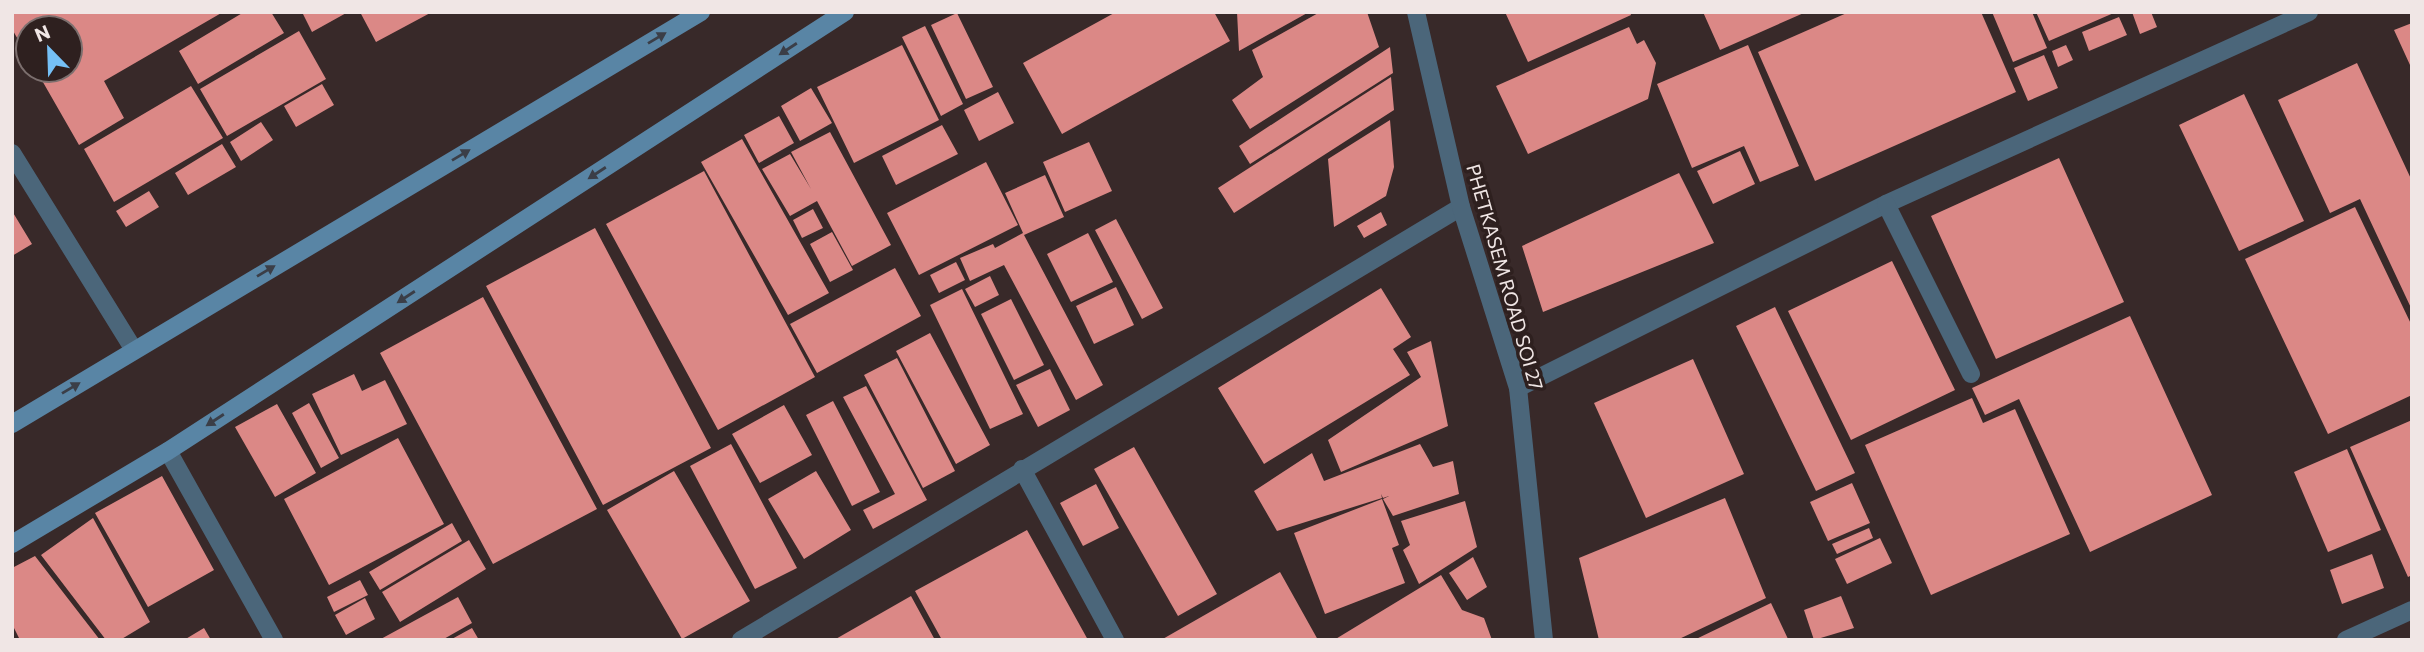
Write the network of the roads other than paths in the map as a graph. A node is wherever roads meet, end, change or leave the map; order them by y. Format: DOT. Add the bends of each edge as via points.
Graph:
graph roads {
  1 [pos="701,12"];
  2 [pos="845,12"];
  3 [pos="1416,12"];
  4 [pos="2309,12"];
  5 [pos="12,153"];
  6 [pos="1886,204"];
  7 [pos="1461,207"];
  8 [pos="134,350"];
  9 [pos="1971,374"];
  10 [pos="1518,388"];
  11 [pos="12,424"];
  12 [pos="168,451"];
  13 [pos="1022,469"];
  14 [pos="12,544"];
  15 [pos="2412,610"];
  16 [pos="274,640"];
  17 [pos="741,640"];
  18 [pos="1115,640"];
  19 [pos="1544,640"];
  20 [pos="2346,640"];
  8 -- 1 [label="main road, one-way"];
  2 -- 12 [label="main road, one-way"];
  3 -- 7 [label="street, PHETKASEM ROAD SOI 27"];
  4 -- 6 [label="street"];
  5 -- 8 [label="street"];
  6 -- 9 [label="street"];
  6 -- 10 [label="street"];
  7 -- 10 [label="street, PHETKASEM ROAD SOI 27"];
  7 -- 13 [label="street"];
  11 -- 8 [label="main road, one-way"];
  10 -- 19 [label="street, PHETKASEM ROAD SOI 27"];
  12 -- 14 [label="main road"];
  12 -- 16 [label="street"];
  13 -- 17 [label="street"];
  13 -- 18 [label="street"];
  15 -- 20 [label="street"];
}
